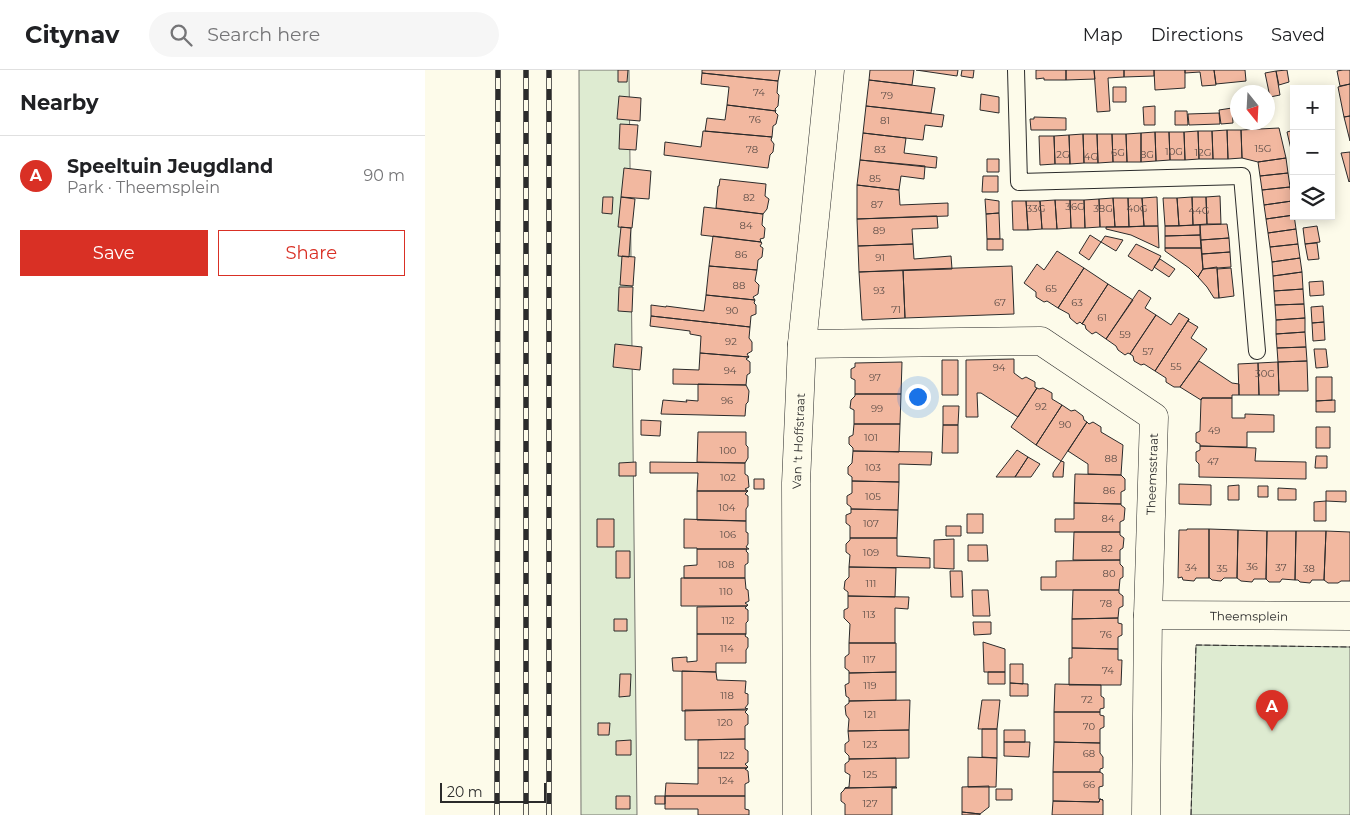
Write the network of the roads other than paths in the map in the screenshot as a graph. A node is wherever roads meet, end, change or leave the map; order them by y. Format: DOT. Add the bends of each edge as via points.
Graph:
graph roads {
  1 [pos="830,70"];
  2 [pos="1016,70"];
  3 [pos="802,344"];
  4 [pos="1257,351"];
  5 [pos="1148,615"];
  6 [pos="1350,616"];
  7 [pos="797,815"];
  8 [pos="1146,815"];
  1 -- 3 [label="street, Van 't Hoffstraat"];
  2 -- 4 [label="lane" via="1019,182 1242,176"];
  3 -- 5 [label="street, Theemsstraat" via="1041,341 1154,417"];
  3 -- 7 [label="street, Van 't Hoffstraat" via="797,483"];
  5 -- 6 [label="street, Theemsplein"];
  5 -- 8 [label="street, Theemsstraat"];
}
